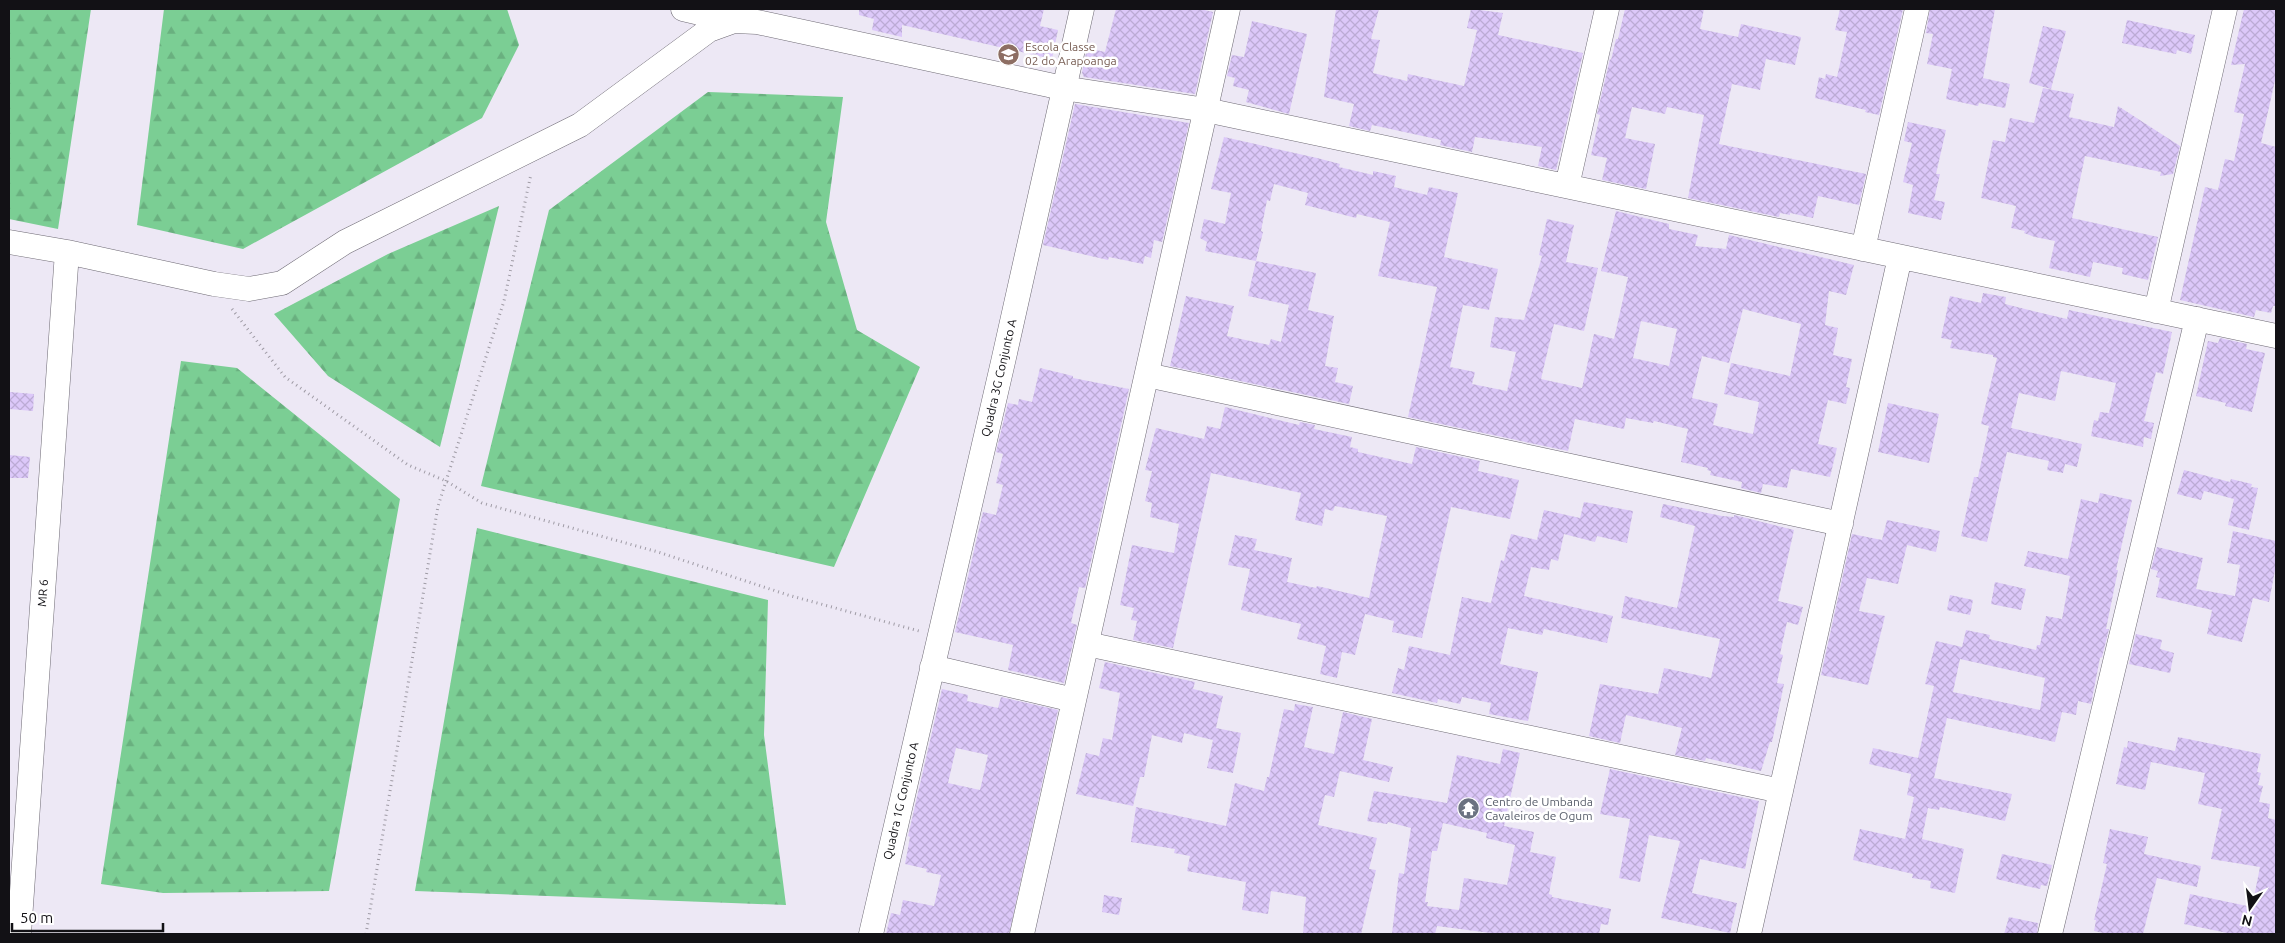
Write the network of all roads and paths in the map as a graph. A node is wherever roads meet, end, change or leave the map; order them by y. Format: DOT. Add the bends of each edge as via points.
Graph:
graph roads {
  1 [pos="682,9"];
  2 [pos="1082,9"];
  3 [pos="1228,9"];
  4 [pos="1607,9"];
  5 [pos="1917,9"];
  6 [pos="2225,9"];
  7 [pos="734,21"];
  8 [pos="1063,88"];
  9 [pos="1206,110"];
  10 [pos="537,146"];
  11 [pos="1567,186"];
  12 [pos="9,242"];
  13 [pos="1863,249"];
  14 [pos="67,252"];
  15 [pos="1900,256"];
  16 [pos="214,284"];
  17 [pos="2156,311"];
  18 [pos="2196,319"];
  19 [pos="2276,336"];
  20 [pos="1147,375"];
  21 [pos="446,481"];
  22 [pos="1841,524"];
  23 [pos="939,636"];
  24 [pos="1087,644"];
  25 [pos="932,667"];
  26 [pos="1074,700"];
  27 [pos="1781,791"];
  28 [pos="19,934"];
  29 [pos="366,934"];
  30 [pos="871,934"];
  31 [pos="1022,934"];
  32 [pos="1749,934"];
  33 [pos="2050,934"];
  1 -- 7 [label="street"];
  2 -- 8 [label="street, Quadra 3G Conjunto A"];
  3 -- 9 [label="street"];
  4 -- 11 [label="street"];
  5 -- 13 [label="street"];
  6 -- 17 [label="street"];
  7 -- 8 [label="street" via="757,22"];
  7 -- 10 [label="street" via="709,30 580,125"];
  8 -- 9 [label="street"];
  8 -- 23 [label="street, Quadra 3G Conjunto A"];
  9 -- 11 [label="street"];
  9 -- 20 [label="street"];
  10 -- 16 [label="street" via="346,242 282,283 249,289"];
  10 -- 21 [label="path" via="504,301"];
  11 -- 13 [label="street"];
  12 -- 14 [label="street"];
  13 -- 15 [label="street"];
  14 -- 16 [label="street"];
  14 -- 28 [label="street, MR 6"];
  15 -- 17 [label="street"];
  15 -- 22 [label="street"];
  16 -- 21 [label="path" via="285,377 408,465"];
  17 -- 18 [label="street"];
  18 -- 19 [label="street"];
  18 -- 33 [label="street"];
  20 -- 22 [label="street"];
  20 -- 24 [label="street"];
  21 -- 23 [label="path" via="482,503 658,552 788,595"];
  21 -- 29 [label="path" via="436,516"];
  22 -- 27 [label="street"];
  23 -- 25 [label="street, Quadra 3G Conjunto A"];
  24 -- 26 [label="street"];
  24 -- 27 [label="street"];
  25 -- 26 [label="street"];
  25 -- 30 [label="street, Quadra 1G Conjunto A"];
  26 -- 31 [label="street"];
  27 -- 32 [label="street"];
}
